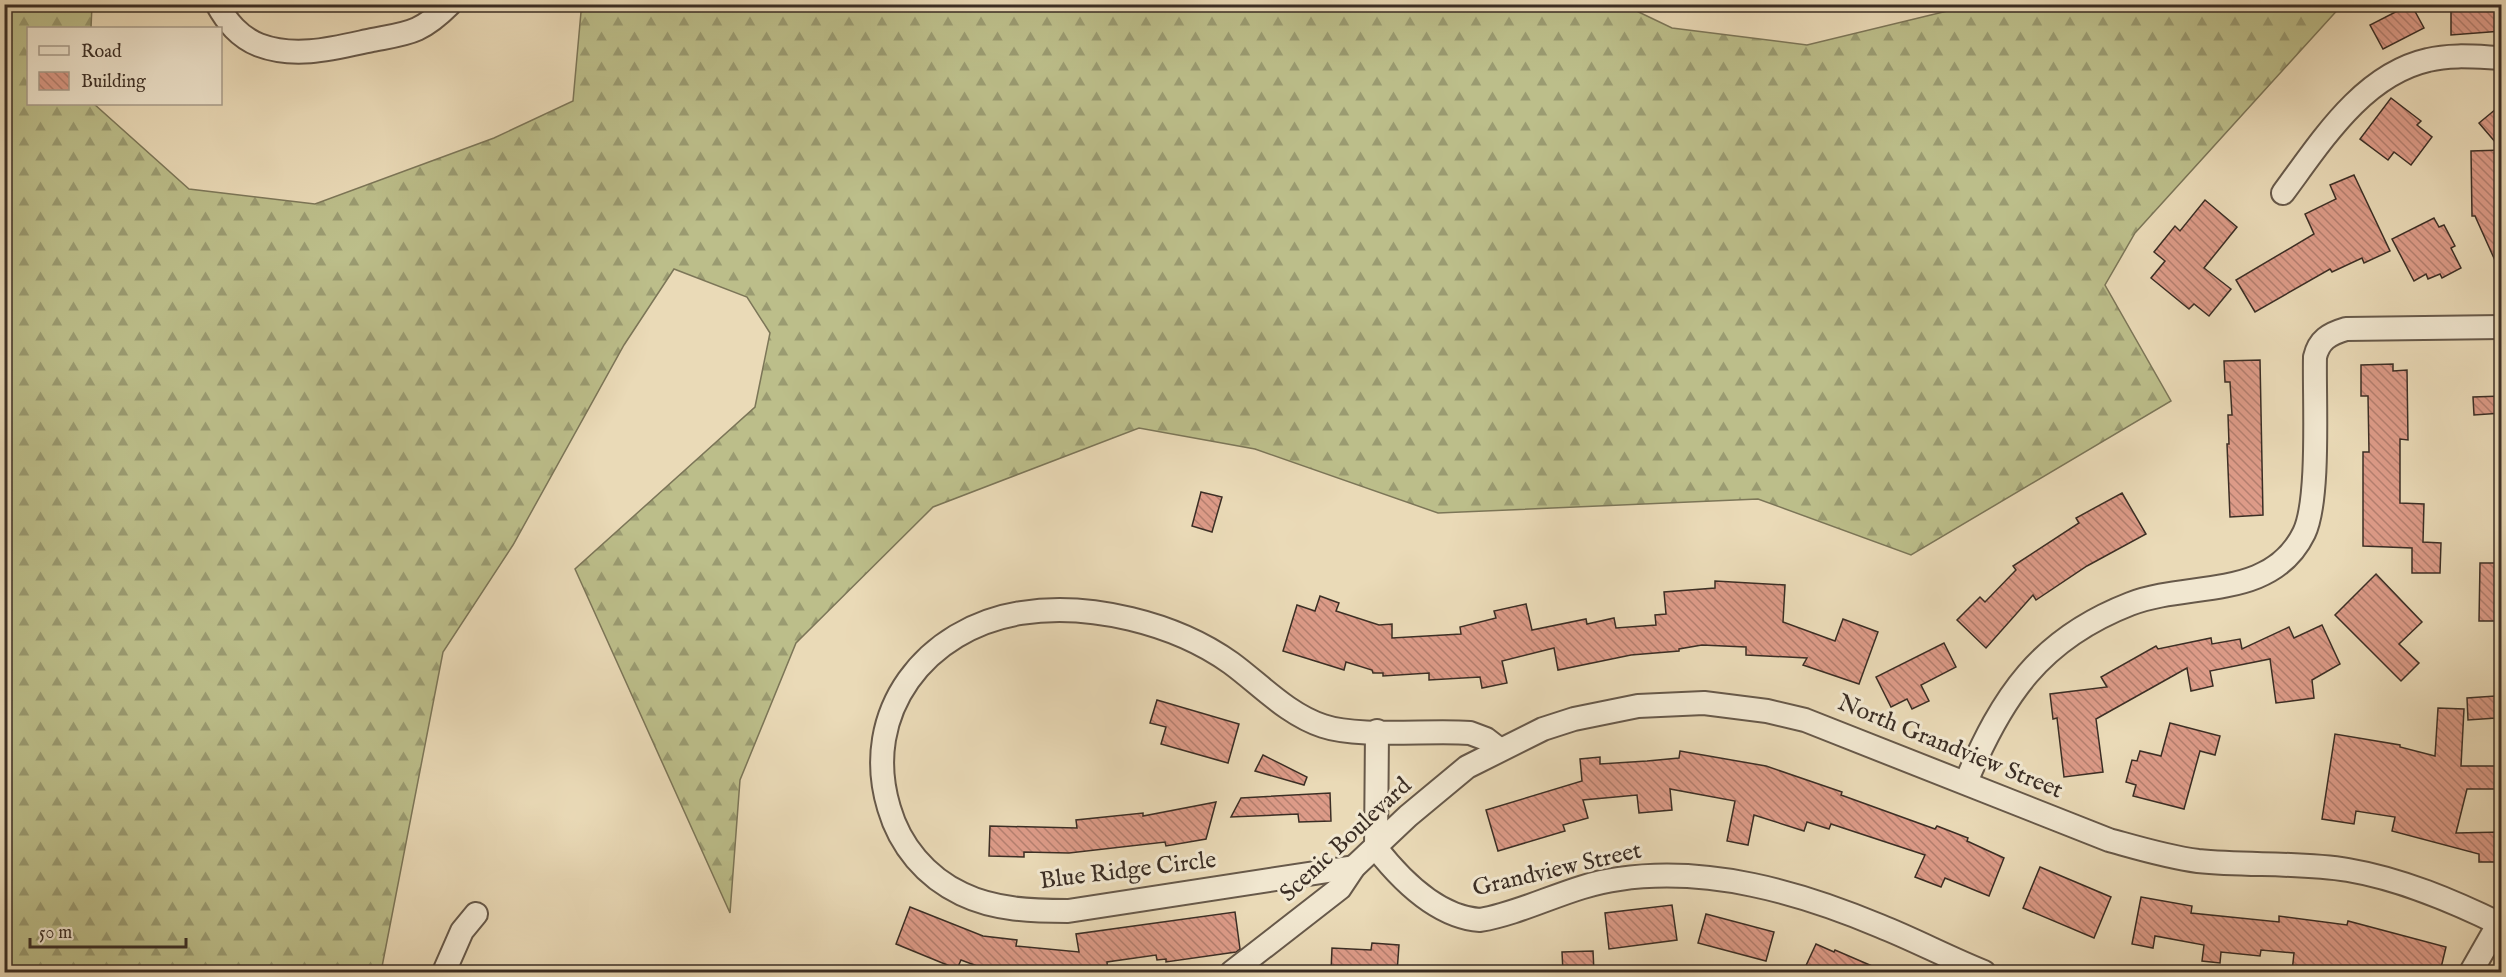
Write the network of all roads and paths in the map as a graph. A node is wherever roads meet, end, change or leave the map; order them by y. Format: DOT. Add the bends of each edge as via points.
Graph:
graph roads {
  1 [pos="217,4"];
  2 [pos="450,4"];
  3 [pos="2502,58"];
  4 [pos="2283,194"];
  5 [pos="2502,327"];
  6 [pos="1377,731"];
  7 [pos="1499,749"];
  8 [pos="1966,782"];
  9 [pos="1376,848"];
  10 [pos="1354,867"];
  11 [pos="476,914"];
  12 [pos="2500,924"];
  13 [pos="444,972"];
  14 [pos="1232,972"];
  15 [pos="1984,972"];
  16 [pos="2471,972"];
  1 -- 2 [label="street" via="226,20 250,41 296,52 325,50 409,32 435,19"];
  3 -- 4 [label="street" via="2431,59 2385,77 2328,133"];
  5 -- 8 [label="street" via="2346,329 2324,338 2315,357 2312,505 2295,549 2282,563 2249,581 2152,597 2073,633 2048,653 2005,702 1988,730"];
  6 -- 7 [label="street" via="1470,733"];
  6 -- 9 [label="street"];
  6 -- 10 [label="street, Blue Ridge Circle" via="1336,729 1297,714 1215,652 1176,634 1115,617 1053,610 994,619 947,641 906,682 884,736 883,790 904,844 916,860 945,884 985,903 1024,910 1068,911"];
  7 -- 8 [label="street, North Grandview Street" via="1574,719 1638,706 1704,703 1767,711 1813,723"];
  7 -- 9 [label="street, Scenic Boulevard" via="1452,779"];
  8 -- 12 [label="street, North Grandview Street" via="2109,840 2152,853 2197,861 2349,870 2432,894"];
  9 -- 10 [label="street, Scenic Boulevard"];
  9 -- 15 [label="street, Grandview Street" via="1423,896 1443,910 1468,919 1492,918 1616,879 1667,873 1697,876 1805,897 1882,926"];
  10 -- 14 [label="street, Scenic Boulevard" via="1340,888 1323,903"];
  11 -- 13 [label="street" via="462,931"];
  12 -- 16 [label="street"];
}
